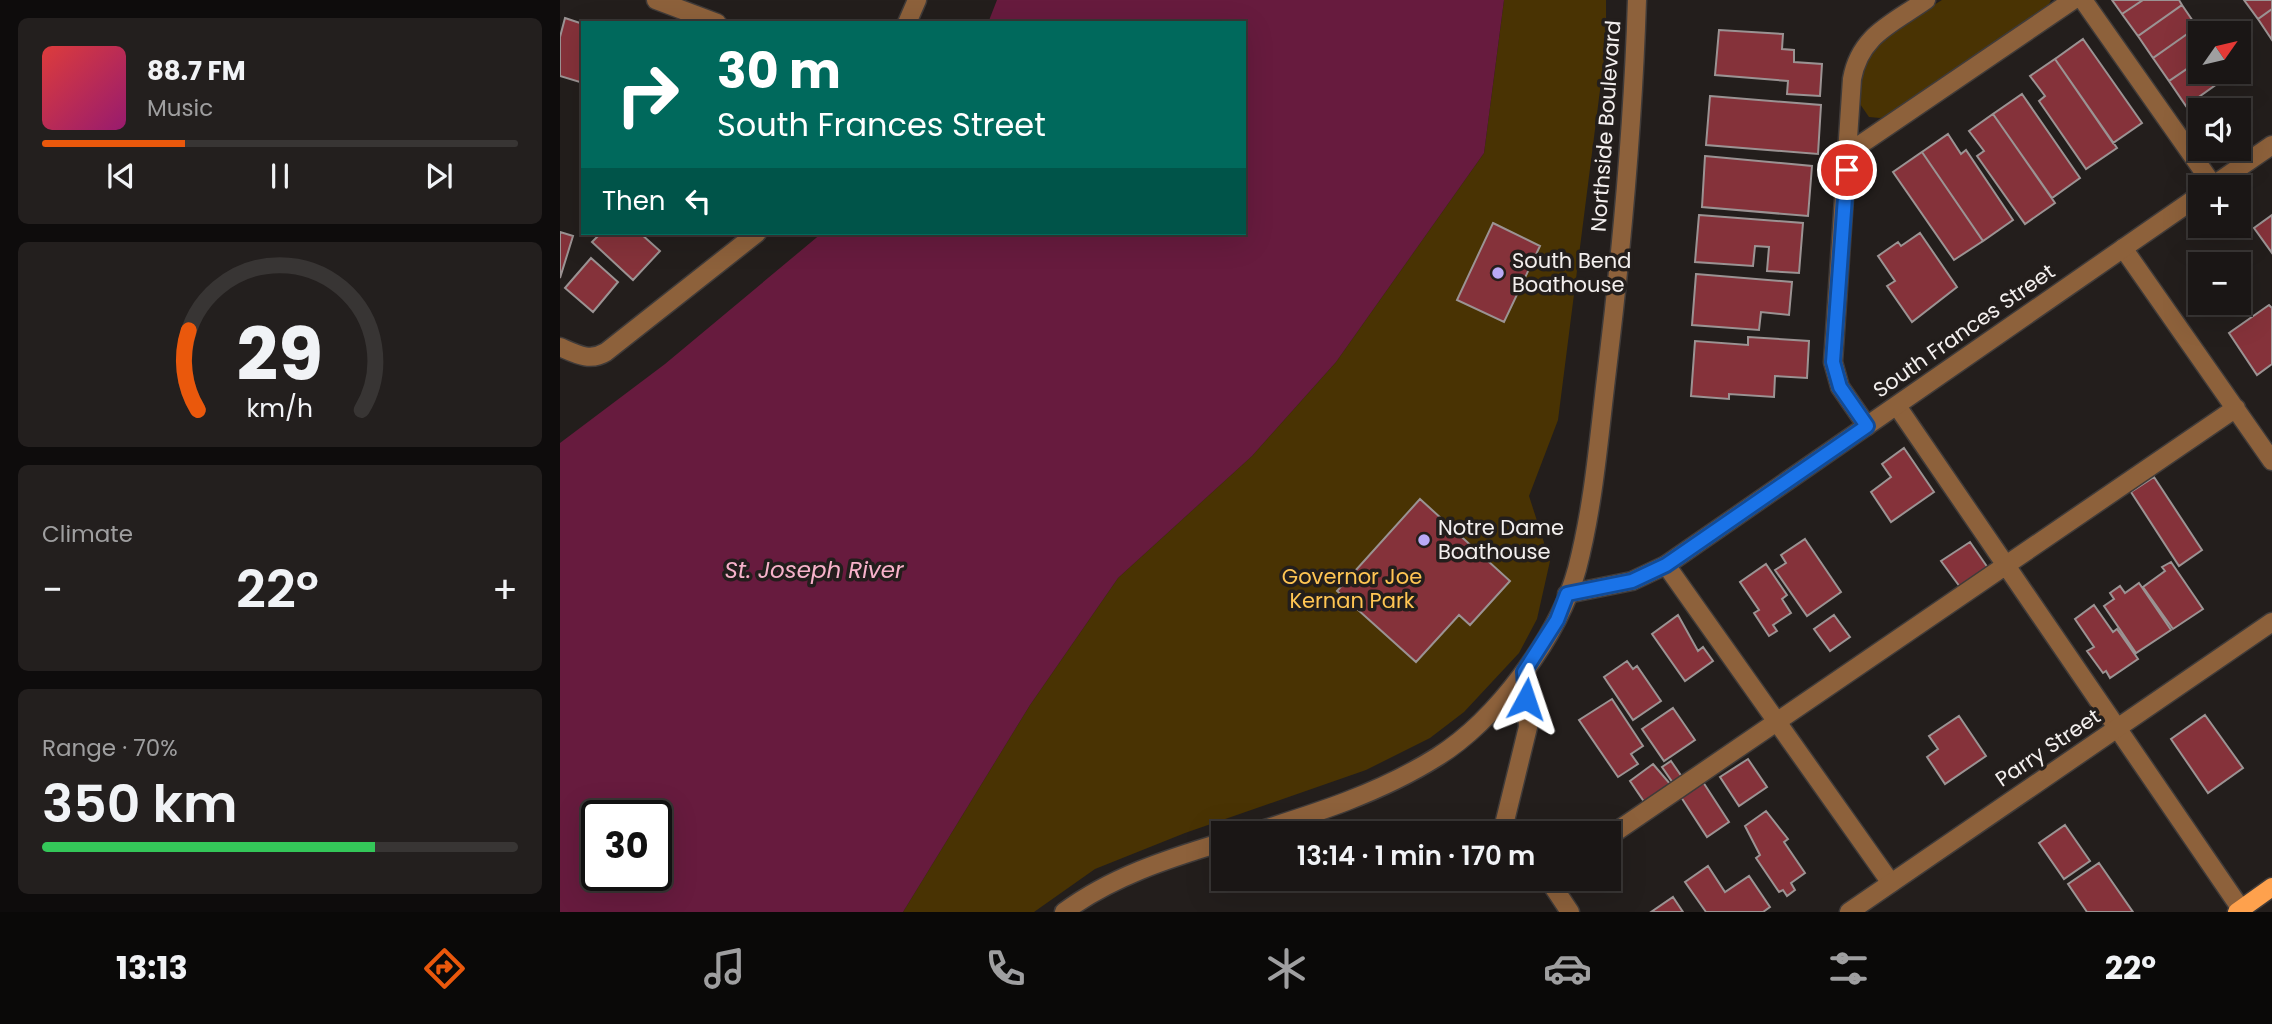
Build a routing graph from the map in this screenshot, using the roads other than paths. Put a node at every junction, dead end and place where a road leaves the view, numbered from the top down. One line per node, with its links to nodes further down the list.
1 (656, 0): 7 (street)
2 (917, 0): 8 (street)
3 (1637, 0): 23 (street, Northside Boulevard)
4 (1926, 0): 10 (street)
5 (2073, 0): 10 (street)
6 (2083, 0): 11 (street)
7 (712, 21)
8 (908, 21)
9 (2272, 145): 12 (street, South Frances Street)
10 (1848, 153): 19 (street)
11 (2199, 175)
12 (2228, 175)
13 (2188, 203): 15 (street, South Frances Street)
14 (754, 235): 16 (street)
15 (2123, 248): 17 (street, South Frances Street); 18 (street)
16 (560, 347)
17 (1897, 406): 19 (street, South Frances Street); 21 (street)
18 (2236, 408): 20 (street); 21 (street)
19 (1867, 426): 22 (street, South Frances Street)
20 (2272, 461)
21 (2006, 564): 26 (street); 27 (street)
22 (1666, 565): 23 (street, South Frances Street); 26 (street)
23 (1567, 594): 25 (street, Northside Boulevard)
24 (2272, 622): 27 (street, Parry Street)
25 (1524, 672): 28 (street, Northside Boulevard); 29 (street)
26 (1777, 722): 30 (street); 32 (street)
27 (2116, 729): 32 (street, Parry Street); 35 (street)
28 (1288, 821)
29 (1505, 821)
30 (1621, 828)
31 (1211, 846): 36 (street)
32 (1891, 883): 38 (street, Parry Street)
33 (2272, 887): 35 (main road)
34 (1555, 891): 37 (street)
35 (2239, 910)
36 (1064, 912)
37 (1570, 912)
38 (1849, 912)

